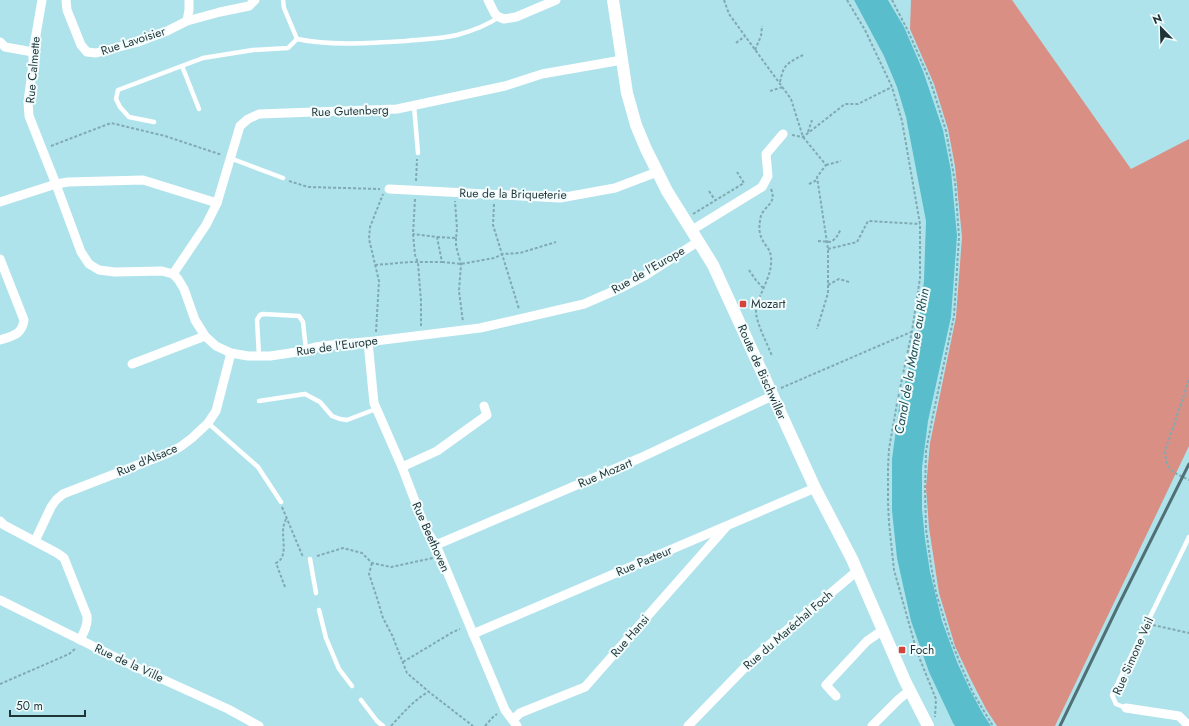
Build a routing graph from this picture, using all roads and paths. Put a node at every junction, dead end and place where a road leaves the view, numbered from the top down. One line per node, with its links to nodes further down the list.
1 (42, 0): 20 (street, Rue Calmette)
2 (66, 0): 13 (street, Rue Lavoisier)
3 (189, 0): 13 (street)
4 (256, 0): 13 (street, Rue Lavoisier)
5 (283, 0): 16 (lane)
6 (488, 0): 12 (street)
7 (556, 0): 12 (street)
8 (613, 0): 22 (main road, Route de Bischwiller)
9 (724, 0): 15 (path)
10 (847, 0): 26 (path)
11 (892, 0): 139 (path)
12 (499, 17): 16 (lane)
13 (187, 21)
14 (762, 26): 19 (path)
15 (745, 36): 18 (path); 19 (path)
16 (297, 39): 23 (lane)
17 (0, 42): 20 (street)
18 (736, 43)
19 (755, 50): 24 (path)
20 (33, 52): 35 (street, Rue Calmette)
21 (802, 55): 24 (path)
22 (622, 60): 28 (street, Rue Gutenberg); 40 (main road, Route de Bischwiller)
23 (182, 66): 29 (lane); 31 (lane)
24 (780, 82): 25 (path)
25 (783, 87): 27 (path); 34 (path)
26 (892, 87): 32 (path); 56 (path)
27 (770, 91)
28 (414, 106): 36 (lane); 37 (street, Rue Gutenberg)
29 (199, 109)
30 (812, 120): 32 (path)
31 (154, 122)
32 (808, 133): 34 (path)
33 (784, 134): 34 (path); 42 (street)
34 (802, 137): 39 (path)
35 (42, 149): 37 (path); 45 (street, Rue Calmette)
36 (418, 153): 48 (path)
37 (230, 158): 43 (lane); 54 (street, Rue Gutenberg)
38 (841, 161): 39 (path)
39 (826, 165): 44 (path)
40 (657, 172): 51 (street, Rue de la Briqueterie); 58 (main road, Route de Bischwiller)
41 (737, 172): 52 (path)
42 (768, 176): 58 (street); 77 (path)
43 (283, 178): 72 (path)
44 (817, 180): 46 (path); 65 (path)
45 (56, 184): 53 (street); 54 (street); 74 (street)
46 (809, 184)
47 (389, 189): 48 (street, Rue de la Briqueterie)
48 (415, 191): 50 (street, Rue de la Briqueterie); 59 (path)
49 (709, 191): 52 (path)
50 (455, 193): 51 (street, Rue de la Briqueterie); 61 (path)
51 (494, 194): 67 (path)
52 (715, 200): 55 (path)
53 (0, 202)
54 (216, 203): 74 (street, Rue Gutenberg)
55 (692, 215)
56 (920, 224): 66 (path); 81 (path)
57 (841, 229): 65 (path)
58 (692, 230): 62 (main road, Route de Bischwiller)
59 (413, 234): 60 (path); 70 (path)
60 (437, 238): 61 (path); 69 (path)
61 (456, 238): 71 (path)
62 (699, 241): 78 (street, Rue de l'Europe); 92 (main road, Route de Bischwiller)
63 (818, 241): 65 (path)
64 (556, 242): 67 (path)
65 (827, 242): 66 (path)
66 (828, 250): 76 (path)
67 (503, 254): 71 (path); 78 (path)
68 (0, 259): 84 (street)
69 (442, 262): 70 (path); 71 (path)
70 (418, 263): 72 (path); 82 (path)
71 (461, 264): 80 (path)
72 (375, 266): 85 (path)
73 (749, 270): 77 (path)
74 (173, 274): 83 (street, Rue de l'Europe)
75 (849, 282): 76 (path)
76 (828, 285): 79 (path)
77 (764, 288): 89 (path)
78 (522, 318): 80 (street, Rue de l'Europe)
79 (817, 329)
80 (464, 330): 82 (street, Rue de l'Europe)
81 (912, 331): 92 (path); 131 (path)
82 (420, 335): 85 (street, Rue de l'Europe)
83 (205, 336): 87 (street, Rue de l'Europe); 90 (street)
84 (0, 340)
85 (371, 341): 86 (street, Rue de l'Europe); 95 (street, Rue Beethoven)
86 (306, 350): 88 (street, Rue de l'Europe); 88 (lane)
87 (231, 353): 88 (street, Rue de l'Europe); 96 (street, Rue d'Alsace)
88 (259, 356)
89 (772, 356)
90 (132, 364)
91 (1189, 380): 98 (path)
92 (772, 394): 99 (main road, Route de Bischwiller); 106 (street, Rue Mozart)
93 (259, 401): 95 (lane)
94 (484, 406): 97 (street)
95 (376, 409): 97 (street, Rue Beethoven)
96 (208, 423): 100 (lane); 105 (street, Rue d'Alsace)
97 (402, 467): 106 (street, Rue Beethoven)
98 (1189, 480)
99 (815, 488): 103 (street, Rue Pasteur); 110 (main road, Route de Bischwiller)
100 (280, 502): 101 (path)
101 (286, 518): 108 (path); 111 (path)
102 (0, 521): 105 (street)
103 (728, 525): 119 (street, Rue Pasteur); 130 (street, Rue Hansi)
104 (1189, 537): 115 (lane, Rue Simone Veil)
105 (35, 541): 120 (street)
106 (436, 545): 107 (street, Rue Beethoven)
107 (440, 556): 109 (path); 116 (street, Rue Beethoven)
108 (310, 559): 109 (path); 112 (lane)
109 (372, 564): 121 (path)
110 (857, 571): 117 (main road, Route de Bischwiller); 137 (street, Rue du Maréchal Foch)
111 (285, 588)
112 (316, 594)
113 (0, 600): 120 (street, Rue de la Ville)
114 (319, 610): 123 (lane)
115 (1146, 624): 118 (path); 128 (lane, Rue Simone Veil)
116 (469, 625): 119 (street, Rue Beethoven); 121 (path)
117 (883, 630): 124 (main road, Route de Bischwiller); 126 (street)
118 (1189, 633)
119 (473, 634): 129 (street, Rue Beethoven)
120 (80, 640): 122 (path); 132 (street, Rue de la Ville)
121 (402, 662): 125 (path)
122 (0, 684)
123 (352, 686)
124 (910, 690): 131 (main road, Route de Bischwiller); 138 (street)
125 (429, 692): 134 (path); 135 (path)
126 (836, 696)
127 (361, 700): 133 (lane)
128 (1126, 708): 140 (street, Rue Simone Veil)
129 (505, 710): 130 (street, Rue Beethoven); 136 (path)
130 (515, 723)
131 (932, 723)
132 (259, 726)
133 (383, 726)
134 (391, 726)
135 (473, 726)
136 (484, 726)
137 (688, 726)
138 (872, 726)
139 (993, 726)
140 (1189, 726)

